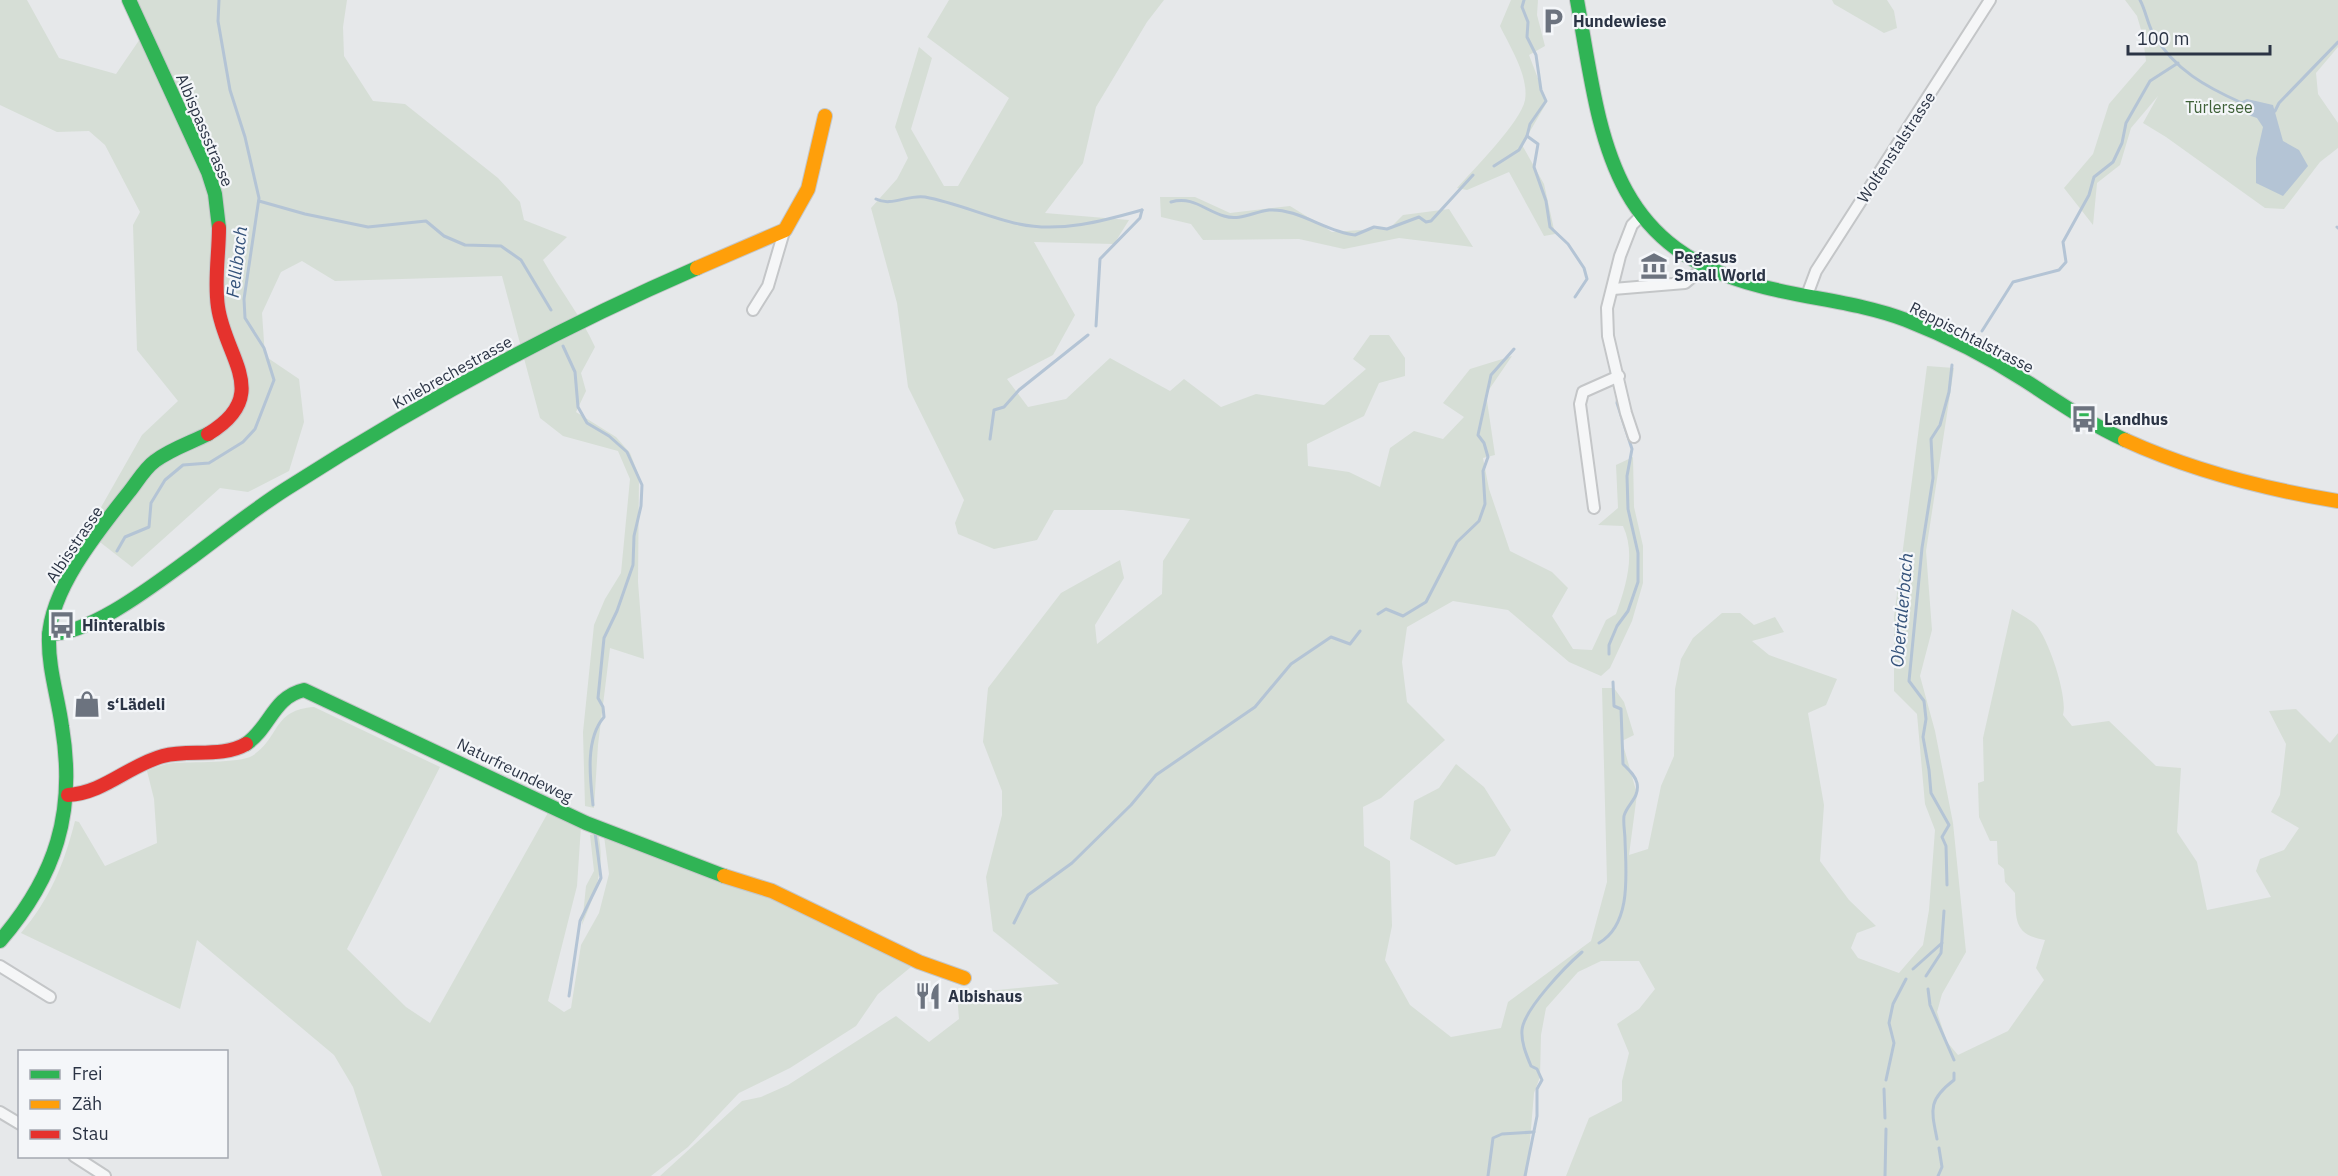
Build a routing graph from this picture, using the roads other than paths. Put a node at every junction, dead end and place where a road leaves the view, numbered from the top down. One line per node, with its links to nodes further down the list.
1 (129, 0): 11 (main road, Albispassstrasse)
2 (1577, 0): 5 (main road, Reppischtalstrasse)
3 (1990, 0): 9 (street, Wolfenstalstrasse)
4 (825, 116): 6 (main road)
5 (1641, 216): 7 (main road, Reppischtalstrasse); 8 (street)
6 (784, 232): 10 (street); 16 (main road, Kniebrechestrasse)
7 (1703, 268): 8 (street); 9 (main road, Reppischtalstrasse)
8 (1613, 289): 12 (street)
9 (1807, 295): 14 (main road, Reppischtalstrasse)
10 (753, 310)
11 (220, 316): 16 (main road, Albisstrasse)
12 (1619, 376): 13 (street); 15 (street)
13 (1634, 437)
14 (2338, 501)
15 (1594, 508)
16 (49, 634): 17 (main road, Albisstrasse)
17 (68, 795): 18 (main road, Albisstrasse); 20 (main road, Naturfreundeweg)
18 (0, 942)
19 (0, 966): 21 (street)
20 (964, 978)
21 (50, 997)
22 (0, 1112): 23 (street)
23 (18, 1123)
24 (77, 1158): 25 (street)
25 (105, 1176)

